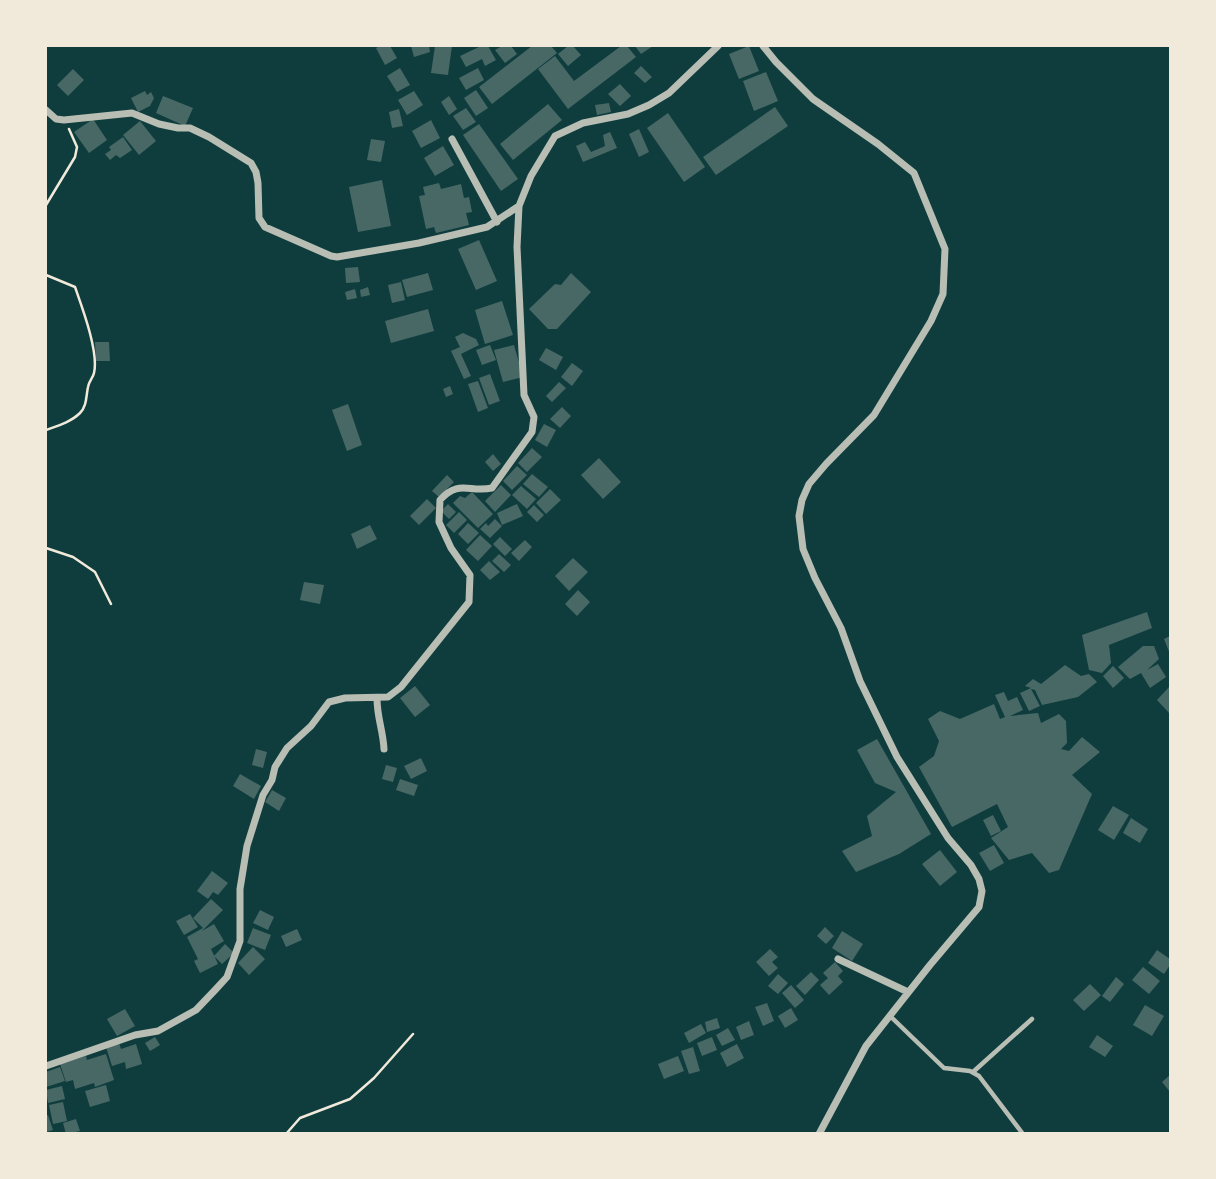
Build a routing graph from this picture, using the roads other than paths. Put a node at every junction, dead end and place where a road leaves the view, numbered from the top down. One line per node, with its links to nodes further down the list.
1 (718, 46): 5 (street)
2 (763, 46): 10 (street)
3 (46, 110): 6 (street)
4 (452, 139): 6 (street)
5 (519, 206): 6 (street); 7 (street)
6 (497, 222)
7 (377, 698): 8 (street); 13 (street)
8 (384, 749)
9 (838, 959): 10 (street)
10 (908, 992): 11 (street)
11 (890, 1016): 14 (lane); 15 (street)
12 (1032, 1019): 14 (lane)
13 (46, 1066)
14 (973, 1072): 16 (lane)
15 (819, 1133)
16 (1023, 1133)

